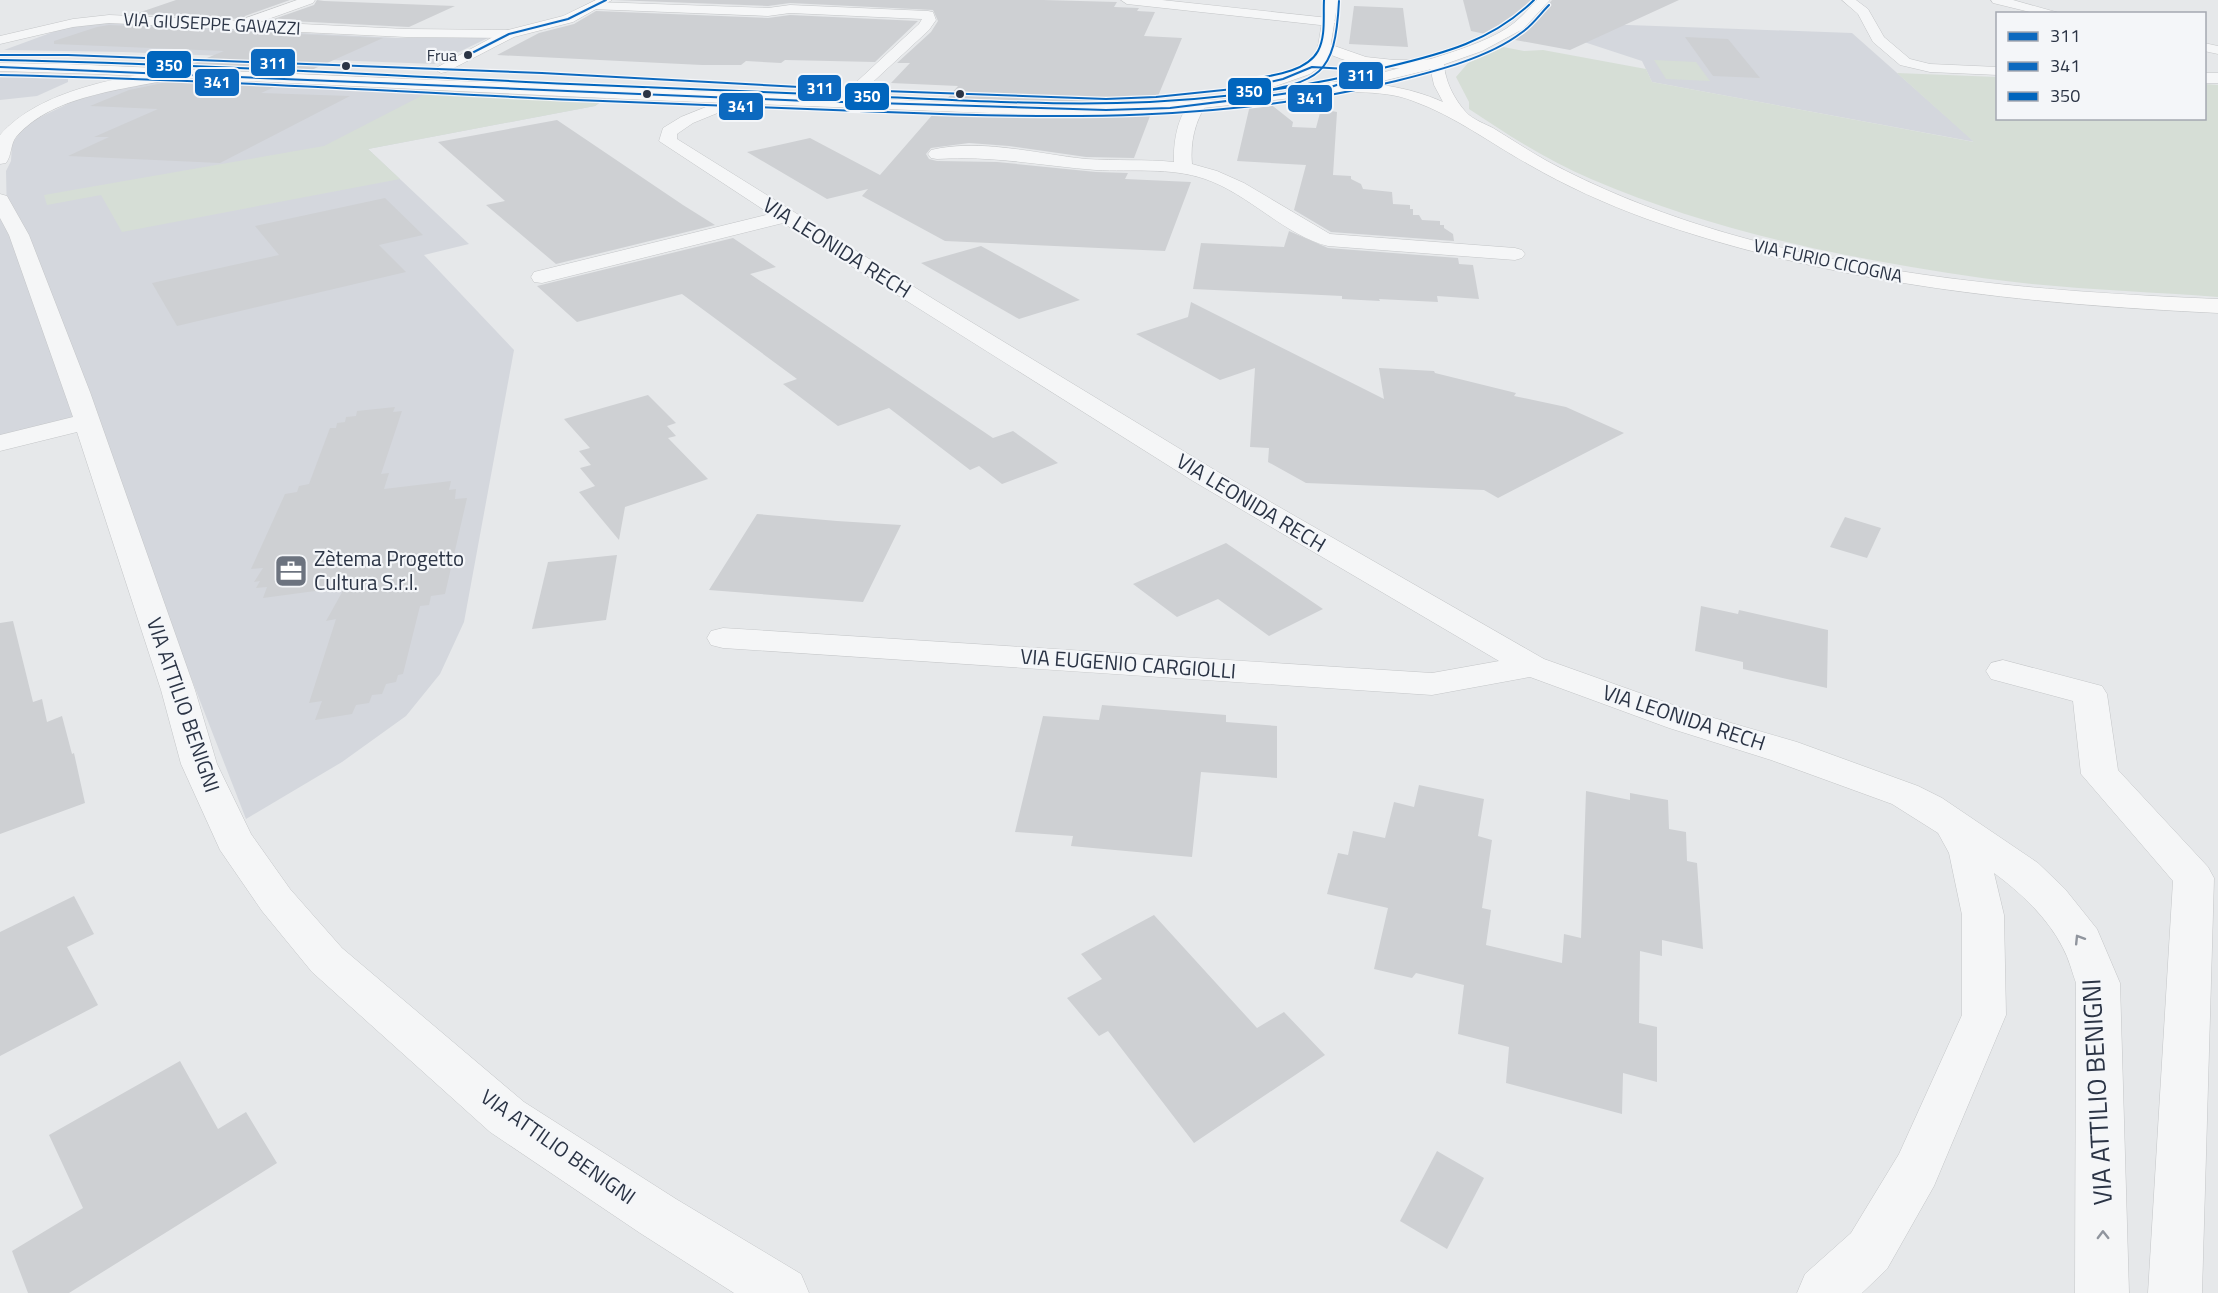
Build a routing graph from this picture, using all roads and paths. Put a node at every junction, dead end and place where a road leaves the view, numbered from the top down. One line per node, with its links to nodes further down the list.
1 (309, 0): 14 (street)
2 (786, 0): 10 (street)
3 (917, 0): 12 (street)
4 (1127, 0): 13 (street)
5 (1332, 0): 13 (main road)
6 (1544, 0): 20 (main road)
7 (1848, 0): 27 (street)
8 (1997, 0): 11 (street)
9 (601, 3): 10 (street); 15 (main road)
10 (768, 12): 12 (street)
11 (2048, 12)
12 (902, 13): 32 (street)
13 (1329, 22): 17 (main road)
14 (238, 26): 15 (street, VIA GIUSEPPE GAVAZZI); 16 (street, VIA GIUSEPPE GAVAZZI)
15 (509, 34): 24 (main road)
16 (0, 40)
17 (1326, 47): 20 (main road); 23 (main road)
18 (0, 55): 19 (main road)
19 (154, 58): 21 (main road); 25 (street)
20 (1437, 62): 29 (main road); 34 (main road, VIA FURIO CICOGNA)
21 (175, 66): 24 (main road); 28 (main road); 31 (street); 33 (main road)
22 (0, 67): 25 (main road)
23 (1312, 67): 26 (main road); 32 (main road)
24 (441, 69): 32 (main road)
25 (104, 70): 28 (main road); 37 (street)
26 (1354, 70): 29 (main road); 30 (main road)
27 (1996, 71)
28 (140, 72): 31 (street)
29 (1387, 76): 30 (main road); 34 (main road)
30 (1331, 87): 35 (main road); 36 (main road, VIA FURIO CICOGNA)
31 (96, 88): 39 (street)
32 (856, 90)
33 (741, 98): 35 (main road); 42 (street, VIA LEONIDA RECH)
34 (1449, 100): 36 (main road, VIA FURIO CICOGNA)
35 (1198, 104): 40 (street)
36 (1465, 120): 45 (main road, VIA FURIO CICOGNA)
37 (0, 122)
38 (937, 154): 40 (street)
39 (0, 159)
40 (1183, 166): 43 (street)
41 (0, 200): 46 (street, VIA ATTILIO BENIGNI)
42 (786, 216): 44 (street); 49 (street, VIA LEONIDA RECH)
43 (1515, 254)
44 (542, 277)
45 (2218, 306)
46 (86, 422): 47 (street); 52 (street, VIA ATTILIO BENIGNI)
47 (0, 443)
48 (723, 638): 49 (street, VIA EUGENIO CARGIOLLI)
49 (1532, 666): 51 (street, VIA LEONIDA RECH)
50 (2002, 670): 55 (street)
51 (1952, 825): 53 (street); 54 (street, VIA ATTILIO BENIGNI, one-way to 51)
52 (782, 1293)
53 (1824, 1293)
54 (2102, 1293)
55 (2175, 1293)

